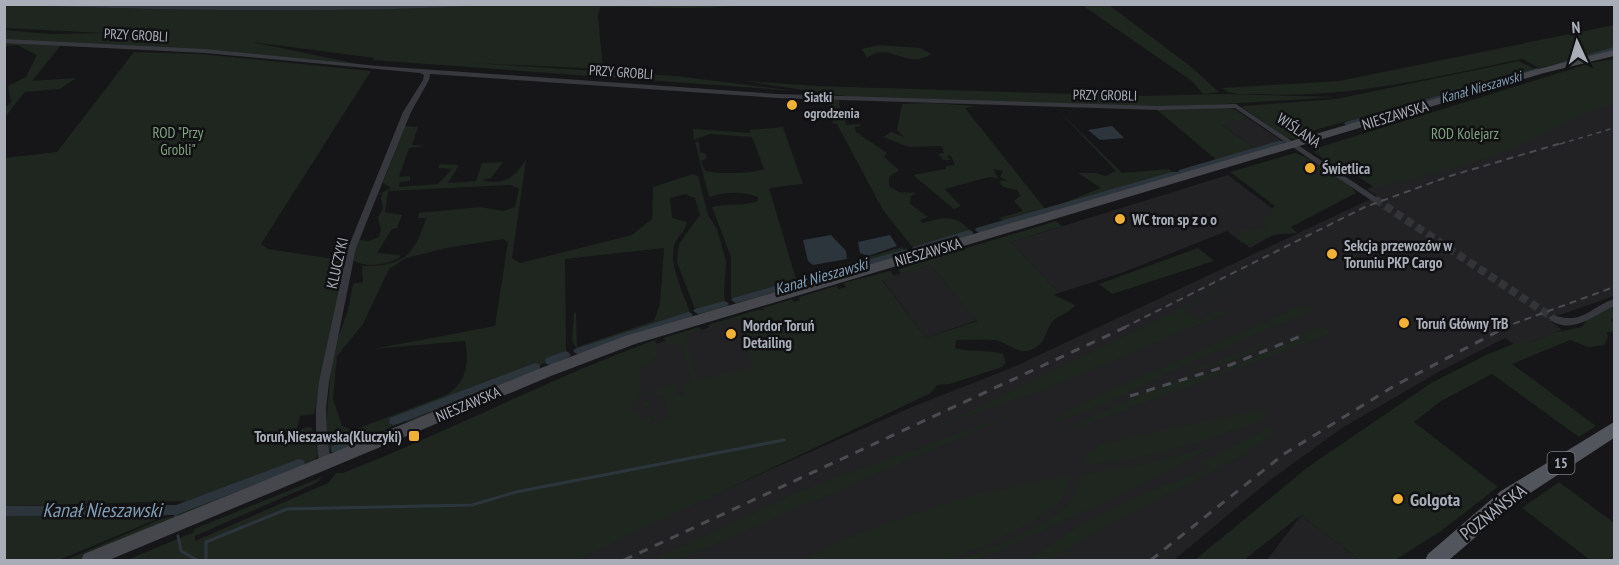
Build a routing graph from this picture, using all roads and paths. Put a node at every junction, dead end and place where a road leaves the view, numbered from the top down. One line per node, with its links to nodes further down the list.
1 (4, 41): 3 (street, PRZY GROBLI)
2 (1614, 53): 7 (main road, NIESZAWSKA)
3 (421, 71): 4 (street, PRZY GROBLI); 5 (street)
4 (447, 72): 5 (street); 6 (street, PRZY GROBLI)
5 (426, 80): 12 (street, KLUCZYKI)
6 (1236, 106): 7 (street, WIŚLANA)
7 (1295, 145): 8 (street, WIŚLANA); 12 (main road, NIESZAWSKA)
8 (1375, 199)
9 (1614, 302): 10 (street)
10 (1553, 318)
11 (1614, 429): 14 (main road, POZNAŃSKA / 15)
12 (325, 463): 13 (main road, NIESZAWSKA)
13 (90, 561)
14 (1435, 561)

